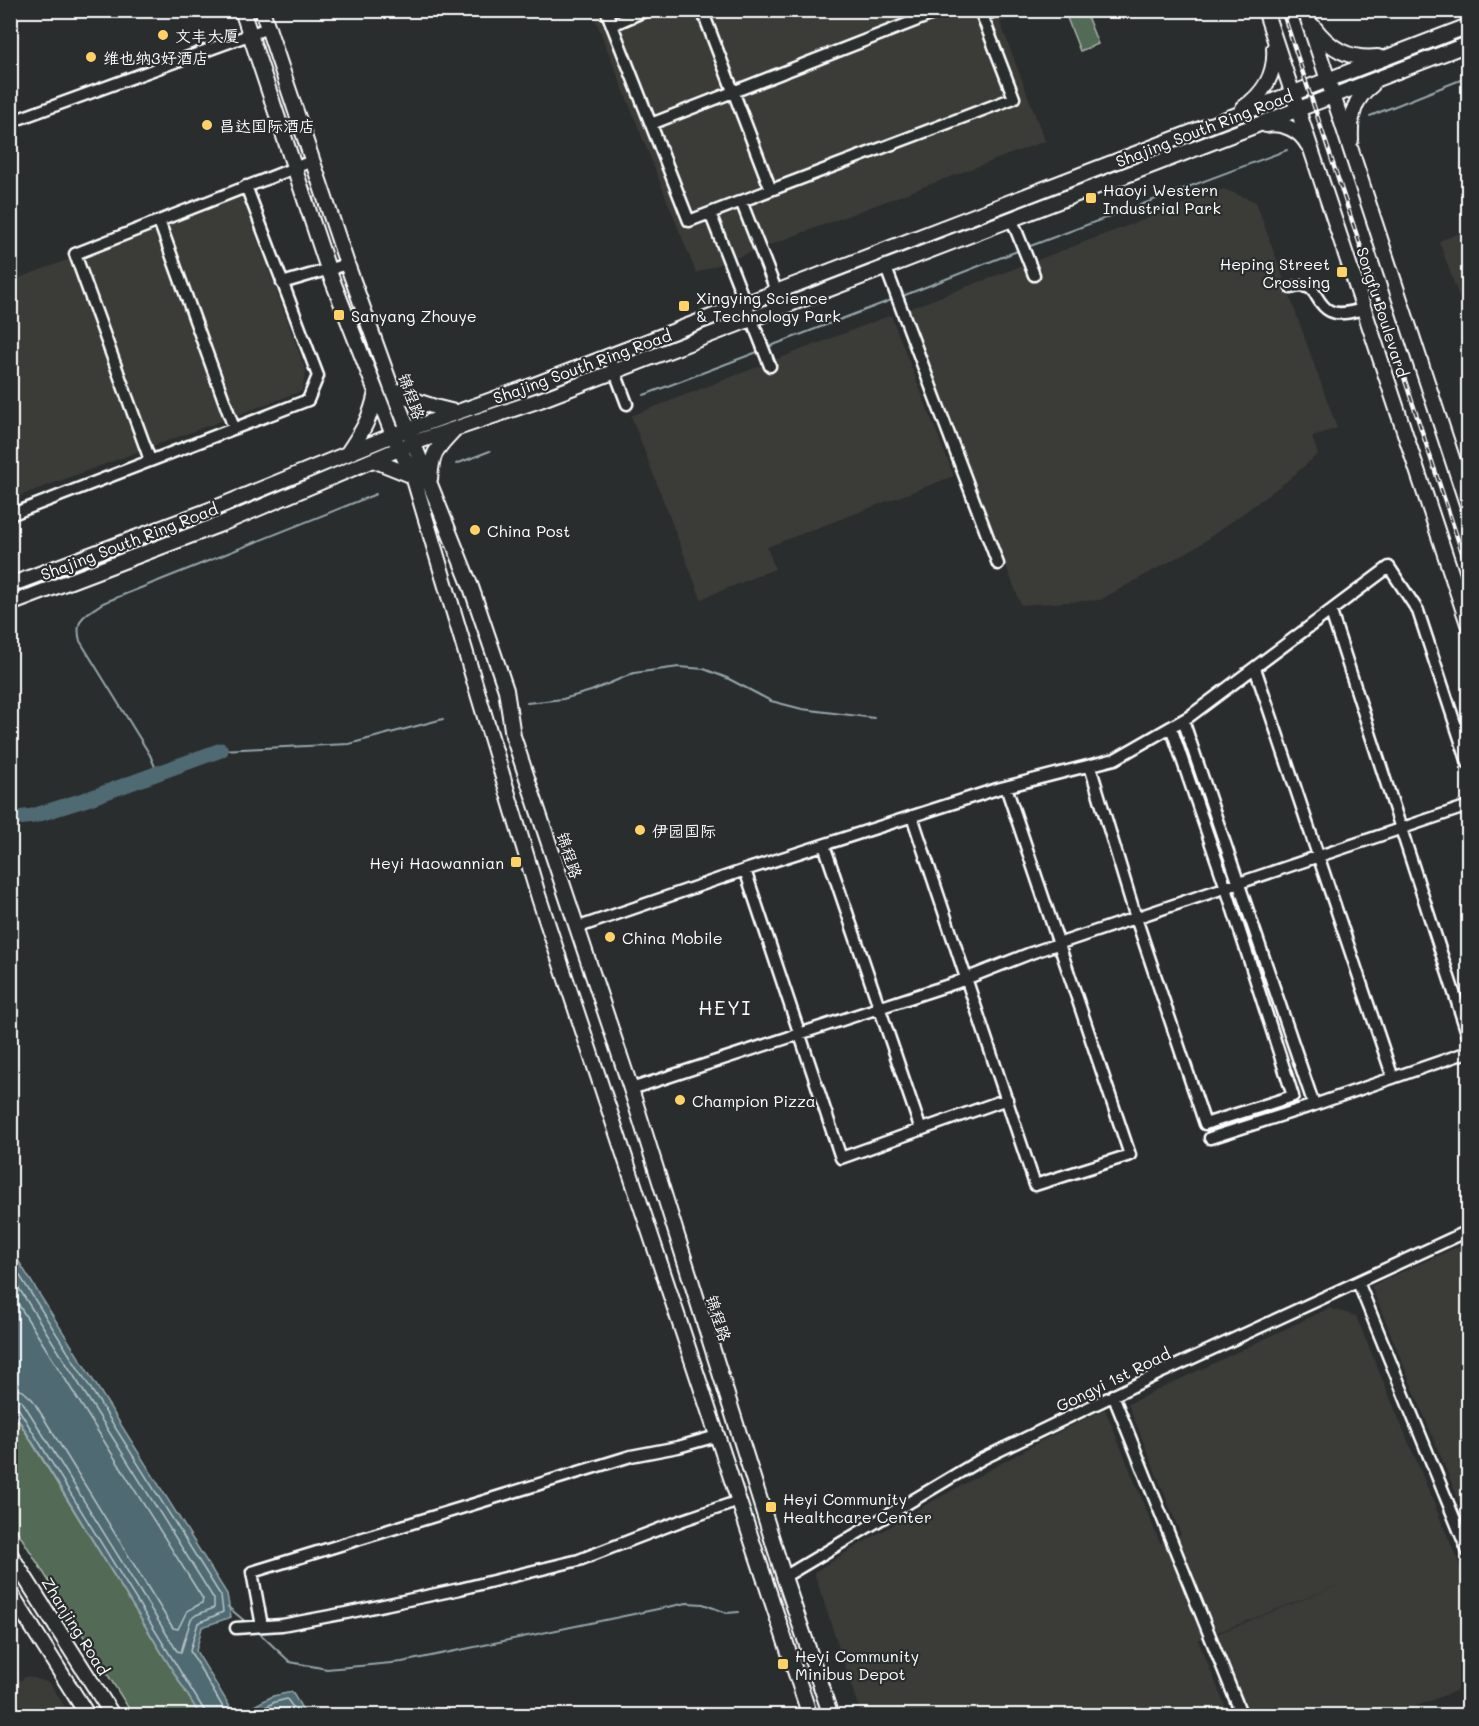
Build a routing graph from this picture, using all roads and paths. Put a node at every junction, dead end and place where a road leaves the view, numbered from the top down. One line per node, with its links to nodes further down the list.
1 (242, 10): 15 (main road, 锦程路)
2 (262, 10): 13 (main road, 锦程路)
3 (606, 10): 11 (street)
4 (648, 10): 11 (street)
5 (702, 10): 20 (street)
6 (943, 10): 20 (street)
7 (998, 10): 9 (street)
8 (1265, 10): 14 (main road, Songfu Boulevard)
9 (981, 14): 33 (street)
10 (1306, 15): 17 (main road); 19 (main road, Songfu Boulevard)
11 (612, 25): 26 (street)
12 (1468, 26): 17 (main road, Shajing South Ring Road)
13 (268, 28): 15 (street); 30 (main road, 锦程路)
14 (1271, 28): 21 (main road, Songfu Boulevard); 24 (main road)
15 (250, 34): 25 (street); 31 (main road, 锦程路)
16 (1468, 44): 18 (main road, Shajing South Ring Road)
17 (1392, 55): 19 (main road, Shajing South Ring Road)
18 (1389, 75): 22 (main road, Shajing South Ring Road); 29 (main road)
19 (1328, 80): 21 (main road, Shajing South Ring Road); 22 (main road, Songfu Boulevard)
20 (734, 92): 26 (street); 33 (street)
21 (1293, 93): 23 (main road, Songfu Boulevard); 24 (main road, Shajing South Ring Road)
22 (1333, 96): 23 (main road, Shajing South Ring Road); 29 (main road, Songfu Boulevard)
23 (1299, 110): 27 (main road, Shajing South Ring Road); 28 (main road, Songfu Boulevard)
24 (1220, 121): 44 (main road, Shajing South Ring Road)
25 (10, 122)
26 (651, 124): 35 (street)
27 (1252, 128): 28 (main road); 36 (main road, Shajing South Ring Road)
28 (1314, 156): 47 (main road, Songfu Boulevard)
29 (1353, 157): 65 (main road, Songfu Boulevard)
30 (312, 161): 31 (street); 38 (main road, 锦程路)
31 (295, 167): 32 (street); 40 (main road, 锦程路)
32 (246, 186): 37 (street); 42 (street)
33 (771, 190): 34 (street)
34 (741, 201): 35 (street); 44 (street)
35 (710, 213): 45 (street)
36 (1012, 220): 39 (main road, Shajing South Ring Road); 41 (street)
37 (159, 221): 56 (street); 61 (street)
38 (347, 264): 40 (street); 52 (main road, 锦程路)
39 (886, 268): 46 (main road, Shajing South Ring Road); 67 (street)
40 (328, 269): 42 (street); 53 (main road, 锦程路)
41 (1034, 275)
42 (282, 283): 56 (street)
43 (1292, 288): 47 (street)
44 (777, 292): 45 (main road, Shajing South Ring Road); 46 (street)
45 (745, 304): 48 (street); 49 (main road, Shajing South Ring Road)
46 (783, 308): 48 (main road, Shajing South Ring Road)
47 (1364, 309): 71 (main road, Songfu Boulevard)
48 (751, 320): 50 (street); 51 (main road, Shajing South Ring Road)
49 (609, 356): 51 (street); 55 (main road, Shajing South Ring Road)
50 (770, 366)
51 (615, 372): 54 (street); 57 (main road, Shajing South Ring Road)
52 (392, 389): 55 (main road); 59 (main road, 锦程路)
53 (376, 392): 58 (main road, 锦程路); 60 (main road)
54 (627, 404)
55 (457, 412): 59 (main road, Shajing South Ring Road)
56 (234, 428): 61 (street)
57 (454, 430): 59 (main road, Shajing South Ring Road); 64 (main road)
58 (393, 435): 59 (main road, Shajing South Ring Road); 60 (main road, Shajing South Ring Road)
59 (407, 441): 62 (main road, Shajing South Ring Road); 63 (main road, 锦程路); 64 (main road, 锦程路)
60 (346, 454): 68 (main road, Shajing South Ring Road)
61 (150, 460): 66 (street)
62 (374, 460): 63 (main road); 69 (main road, Shajing South Ring Road)
63 (413, 476): 99 (main road, 锦程路)
64 (430, 481): 87 (main road, 锦程路)
65 (1468, 507)
66 (10, 515)
67 (998, 564)
68 (10, 585)
69 (10, 604)
70 (1330, 612): 72 (street); 75 (street); 80 (street)
71 (1468, 624)
72 (1255, 668): 73 (street); 82 (street)
73 (1184, 720): 74 (street); 84 (street)
74 (1171, 727): 76 (street); 85 (street)
75 (1468, 763)
76 (1089, 766): 77 (street); 86 (street)
77 (1006, 787): 79 (street); 88 (street)
78 (1468, 806): 80 (street)
79 (912, 816): 81 (street); 89 (street)
80 (1401, 830): 82 (street); 92 (street)
81 (824, 844): 83 (street); 90 (street)
82 (1320, 857): 84 (street); 94 (street)
83 (745, 870): 87 (street); 91 (street)
84 (1239, 884): 85 (street); 98 (street)
85 (1226, 888): 86 (street); 86 (street)
86 (1136, 918): 88 (street)
87 (576, 928): 95 (main road, 锦程路)
88 (1058, 944): 89 (street); 96 (street)
89 (966, 978): 90 (street); 96 (street)
90 (879, 1008): 91 (street); 100 (street)
91 (800, 1034): 95 (street); 100 (street)
92 (1468, 1036)
93 (1468, 1052): 94 (street)
94 (1393, 1078): 98 (street)
95 (631, 1089): 97 (main road, 锦程路)
96 (1007, 1100): 100 (street)
97 (635, 1104): 99 (main road); 109 (main road, 锦程路)
98 (1314, 1105): 101 (street)
99 (611, 1112): 105 (main road, 锦程路)
100 (921, 1130)
101 (1210, 1138)
102 (1468, 1231): 103 (street, Gongyi 1st Road)
103 (1358, 1282): 104 (street, Gongyi 1st Road); 107 (street)
104 (1113, 1395): 109 (street, Gongyi 1st Road); 117 (street)
105 (717, 1436): 106 (main road, 锦程路); 111 (street)
106 (739, 1501): 111 (street); 115 (main road, 锦程路)
107 (1468, 1552)
108 (10, 1554): 114 (main road, Zhanjing Road)
109 (784, 1577): 116 (main road, 锦程路)
110 (10, 1592): 113 (main road)
111 (262, 1626): 112 (street)
112 (236, 1628)
113 (88, 1716)
114 (113, 1716)
115 (810, 1716)
116 (831, 1716)
117 (1242, 1716)

